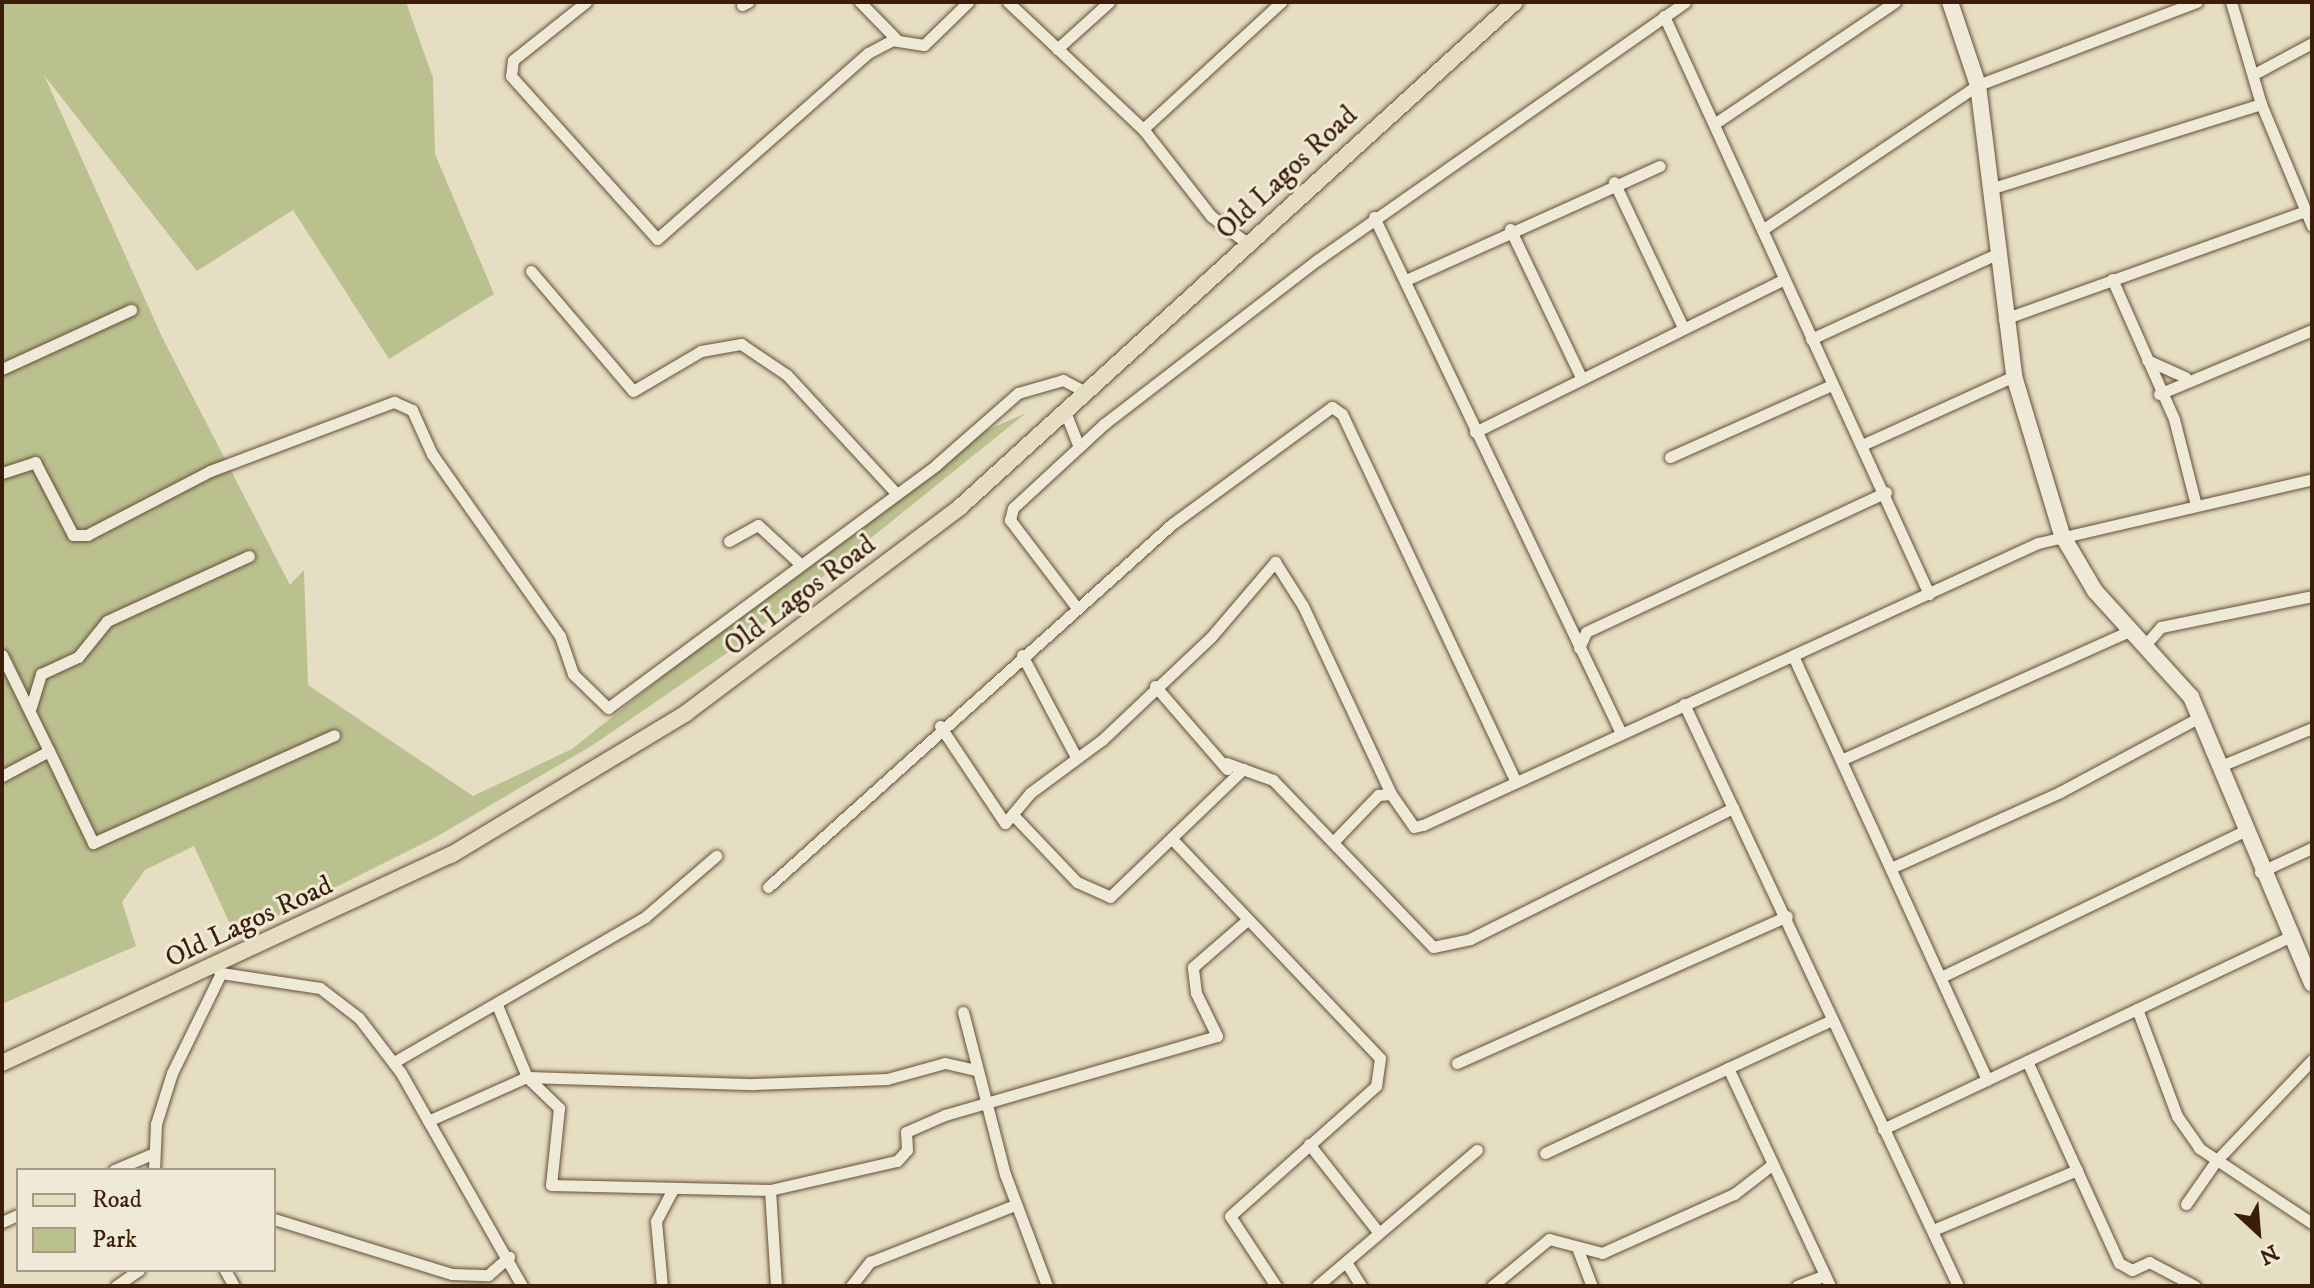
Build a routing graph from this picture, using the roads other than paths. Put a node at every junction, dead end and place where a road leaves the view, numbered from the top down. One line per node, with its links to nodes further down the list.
1 (586, 2): 14 (street)
2 (860, 2): 14 (street)
3 (968, 2): 14 (street)
4 (1008, 2): 16 (street)
5 (1109, 2): 16 (street)
6 (1281, 2): 21 (street)
7 (1515, 2): 30 (main road, Old Lagos Road)
8 (1685, 2): 13 (street)
9 (1895, 2): 20 (street)
10 (1950, 2): 18 (street)
11 (2197, 2): 18 (street)
12 (2231, 2): 17 (street)
13 (1664, 16): 20 (street); 26 (street)
14 (898, 41)
15 (2312, 43): 17 (street)
16 (1057, 49): 21 (street)
17 (2256, 73): 19 (street)
18 (1978, 85): 24 (street); 29 (street)
19 (2261, 104): 24 (street); 25 (street)
20 (1714, 124): 29 (street)
21 (1143, 129): 30 (street)
22 (1660, 166): 23 (street)
23 (1614, 182): 28 (street); 38 (street)
24 (1993, 188): 31 (street)
25 (2306, 211): 27 (street); 34 (street)
26 (1374, 217): 35 (street); 52 (street)
27 (2312, 226)
28 (1510, 229): 35 (street); 44 (street)
29 (1762, 230): 33 (street)
30 (1247, 243): 47 (main road, Old Lagos Road)
31 (1999, 253): 37 (street); 40 (street)
32 (531, 271): 57 (street)
33 (1784, 279): 38 (street); 40 (street)
34 (2112, 279): 37 (street); 41 (street)
35 (1406, 280): 50 (street)
36 (131, 310): 42 (street)
37 (2004, 319): 43 (street)
38 (1683, 327): 44 (street)
39 (2312, 330): 45 (street)
40 (1811, 339): 46 (street)
41 (2147, 360): 45 (street); 48 (street)
42 (2, 369)
43 (2014, 376): 51 (street); 59 (street)
44 (1581, 377): 50 (street)
45 (2185, 377): 48 (street)
46 (1832, 385): 51 (street); 53 (street)
47 (1084, 391): 49 (main road, Old Lagos Road); 57 (street)
48 (2159, 394): 58 (street)
49 (1064, 409): 52 (street); 105 (main road, Old Lagos Road)
50 (1475, 432): 66 (street)
51 (1862, 445): 56 (street)
52 (1079, 447): 65 (street)
53 (1670, 457)
54 (2, 473): 62 (street)
55 (2312, 479): 58 (street)
56 (1886, 492): 63 (street); 68 (street)
57 (896, 493): 62 (street)
58 (2196, 505): 59 (street)
59 (2062, 535): 63 (street); 67 (street)
60 (729, 541): 62 (street)
61 (249, 556): 76 (street)
62 (799, 563)
63 (1929, 594): 73 (street)
64 (2312, 596): 69 (street)
65 (1077, 608): 72 (street); 89 (street)
66 (1569, 626): 68 (street); 70 (street)
67 (2132, 630): 69 (street); 84 (street)
68 (1586, 632): 70 (street)
69 (2146, 644): 77 (street)
70 (1579, 648): 80 (street)
71 (2, 655): 76 (street)
72 (1022, 655): 78 (street); 83 (street)
73 (1794, 658): 75 (street); 84 (street)
74 (1155, 686): 83 (street); 85 (street); 91 (street)
75 (1684, 704): 80 (street); 92 (street)
76 (30, 710): 82 (street)
77 (2200, 717): 86 (street); 99 (street)
78 (940, 726): 93 (street); 101 (street)
79 (2312, 728): 86 (street)
80 (1621, 733): 89 (street)
81 (334, 735): 82 (street)
82 (49, 751): 88 (street)
83 (1075, 755): 93 (street)
84 (1841, 760): 99 (street)
85 (1226, 763): 87 (street); 90 (street)
86 (2218, 767): 94 (street)
87 (1243, 769): 90 (street); 96 (street)
88 (2, 776)
89 (1514, 778): 91 (street)
90 (1229, 781): 95 (street)
91 (1391, 794): 96 (street)
92 (1733, 808): 96 (street); 102 (street)
93 (1016, 818): 95 (street)
94 (2244, 831): 100 (street); 106 (street)
95 (1172, 839): 103 (street)
96 (1333, 842)
97 (2312, 848): 100 (street)
98 (716, 856): 108 (street)
99 (1891, 868): 106 (street)
100 (2260, 872): 104 (street)
101 (768, 887)
102 (1787, 916): 111 (street); 116 (street)
103 (1246, 921): 121 (street); 124 (street)
104 (2290, 937): 107 (street); 109 (street)
105 (218, 969): 114 (street); 115 (main road, Old Lagos Road); 127 (street)
106 (1941, 977): 120 (street)
107 (2312, 983)
108 (497, 1005): 114 (street); 119 (street)
109 (2137, 1009): 113 (street); 128 (street)
110 (963, 1012): 118 (street)
111 (1832, 1020): 117 (street); 123 (street)
112 (2312, 1060): 128 (street)
113 (2027, 1061): 120 (street); 132 (street)
114 (394, 1062): 122 (street)
115 (2, 1063)
116 (1457, 1063)
117 (1728, 1068): 126 (street); 129 (street)
118 (976, 1070): 119 (street); 121 (street)
119 (527, 1077): 122 (street); 134 (street)
120 (1987, 1080): 123 (street)
121 (988, 1105): 133 (street); 136 (street)
122 (428, 1121): 142 (street)
123 (1883, 1129): 139 (street)
124 (1309, 1144): 140 (street); 152 (street)
125 (1477, 1150): 140 (street)
126 (1545, 1153)
127 (152, 1154): 130 (street); 131 (street)
128 (2216, 1161): 135 (street); 138 (street)
129 (1773, 1164): 141 (street); 145 (street)
130 (119, 1168)
131 (154, 1168)
132 (2077, 1170): 139 (street); 159 (street)
133 (770, 1190): 134 (street); 149 (street)
134 (672, 1191): 148 (street)
135 (2186, 1204)
136 (1015, 1205): 150 (street); 151 (street)
137 (276, 1220): 142 (street)
138 (2312, 1223)
139 (1933, 1230): 158 (street)
140 (1379, 1233): 143 (street)
141 (1578, 1250): 155 (street); 156 (street)
142 (509, 1257): 147 (street)
143 (1346, 1262): 153 (street); 154 (street)
144 (136, 1272): 146 (street)
145 (1828, 1280): 157 (street)
146 (116, 1286)
147 (522, 1286)
148 (662, 1286)
149 (776, 1286)
150 (851, 1286)
151 (1047, 1286)
152 (1276, 1286)
153 (1317, 1286)
154 (1361, 1286)
155 (1492, 1286)
156 (1592, 1286)
157 (1797, 1286)
158 (1958, 1286)
159 (2195, 1286)

